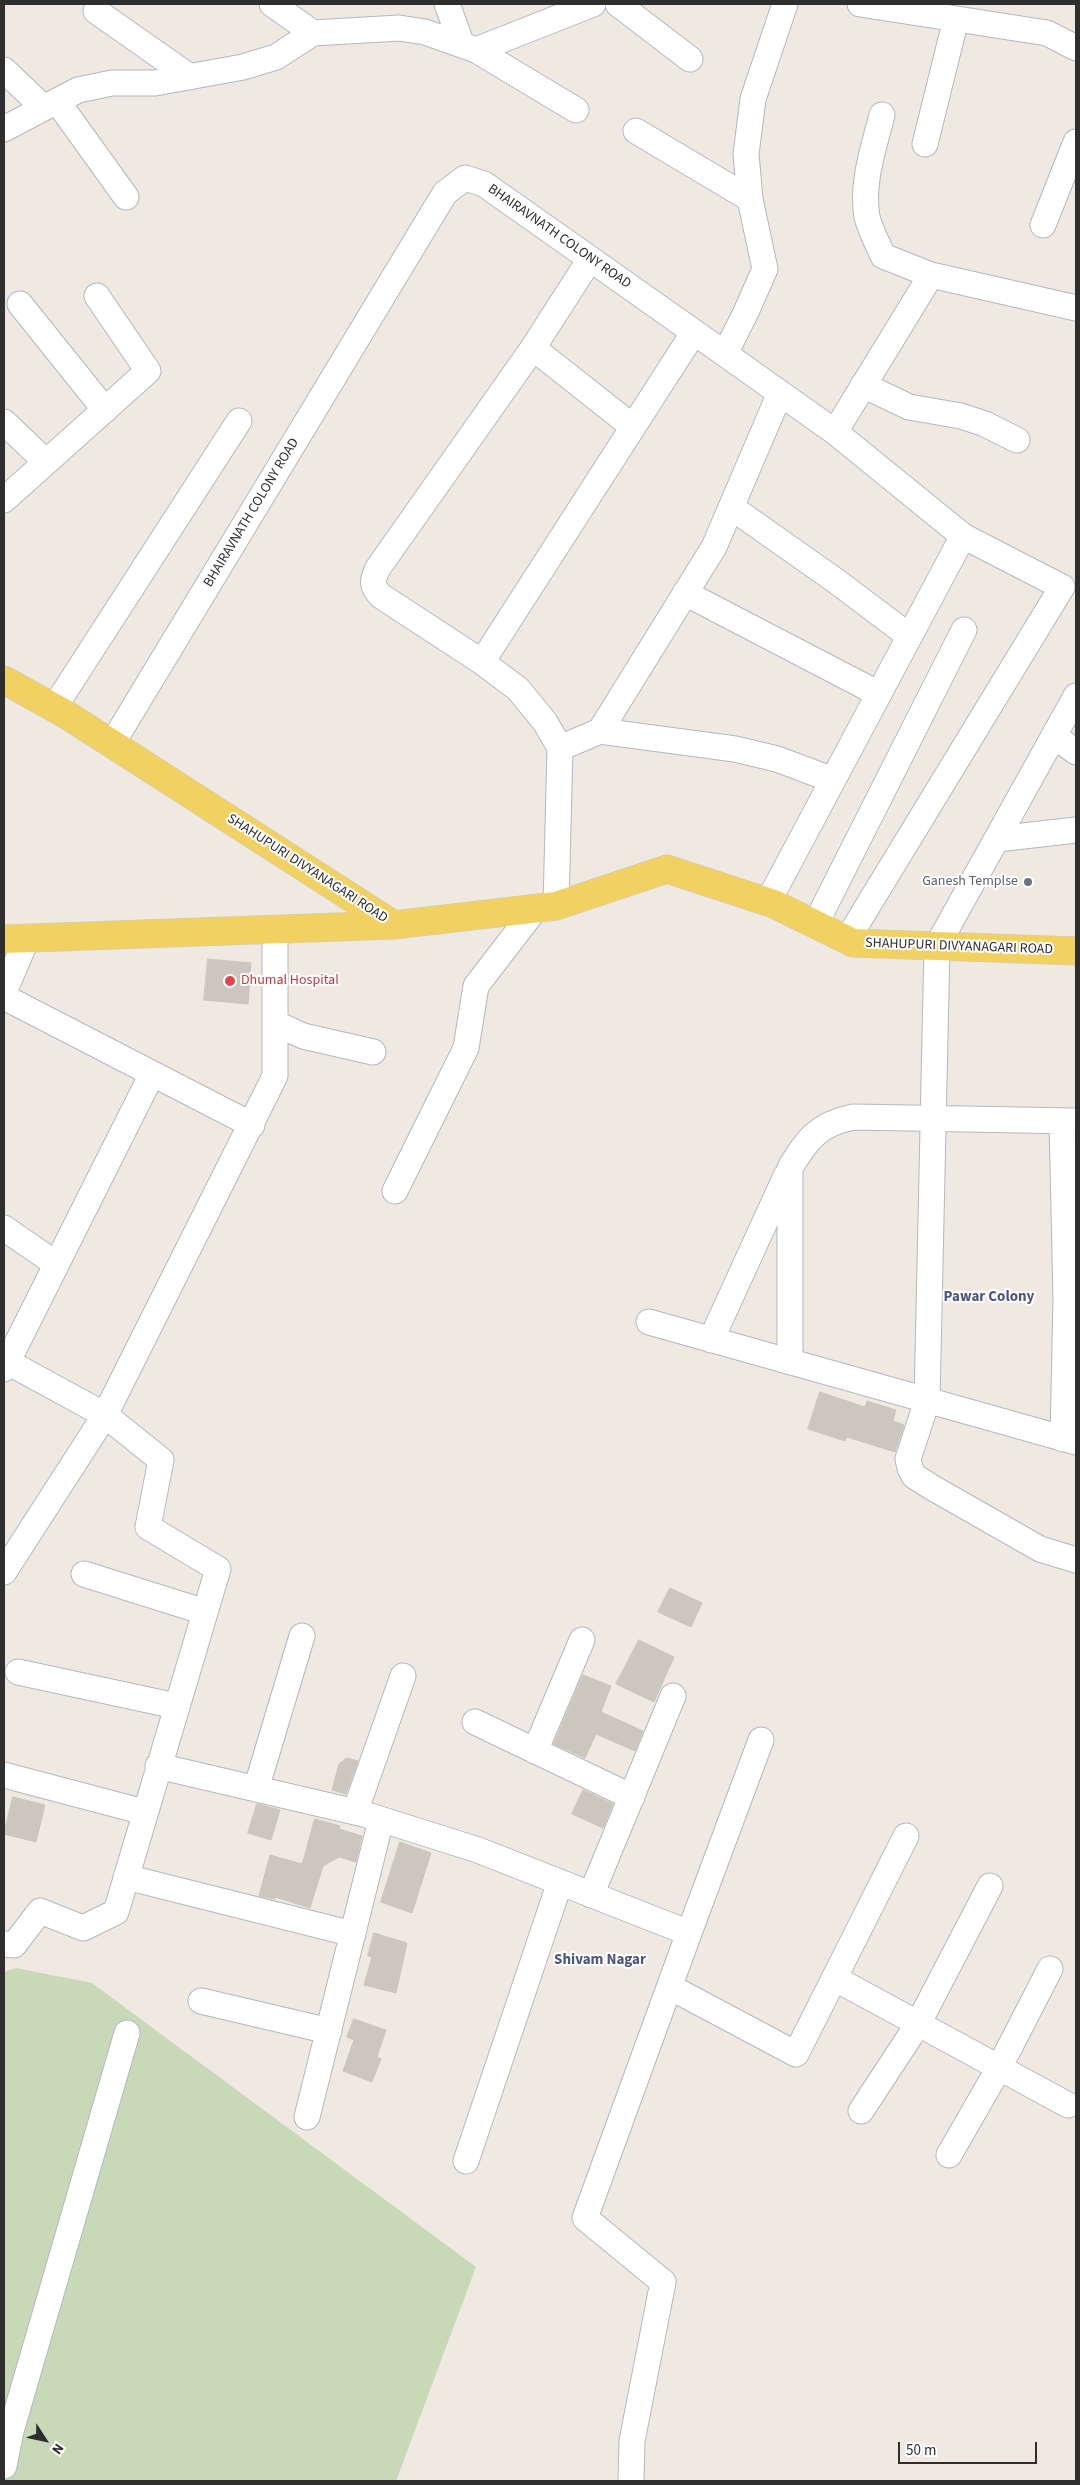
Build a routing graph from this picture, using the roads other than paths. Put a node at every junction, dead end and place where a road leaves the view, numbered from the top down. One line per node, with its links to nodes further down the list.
1 (272, 4): 11 (street)
2 (448, 4): 12 (street)
3 (618, 4): 14 (street)
4 (785, 4): 25 (street)
5 (860, 4): 7 (street)
6 (589, 5): 12 (street)
7 (887, 6): 10 (street)
8 (96, 10): 16 (street)
9 (987, 13): 10 (street); 13 (street)
10 (956, 19): 23 (street)
11 (313, 33): 12 (street); 16 (street)
12 (469, 48): 18 (street)
13 (1076, 48)
14 (690, 58)
15 (4, 70): 17 (street)
16 (190, 77): 17 (street)
17 (51, 104): 20 (street); 24 (street)
18 (576, 110)
19 (882, 115): 28 (street)
20 (8, 121)
21 (636, 131): 25 (street)
22 (1076, 142): 26 (street)
23 (925, 144)
24 (126, 197)
25 (750, 199): 34 (street)
26 (1042, 225)
27 (590, 259): 32 (street, BHAIRAVNATH COLONY ROAD); 33 (street); 58 (street, BHAIRAVNATH COLONY ROAD)
28 (931, 275): 31 (street); 35 (street)
29 (97, 296): 37 (street)
30 (20, 304): 37 (street)
31 (1076, 308)
32 (694, 332): 34 (street, BHAIRAVNATH COLONY ROAD); 40 (street)
33 (533, 348): 40 (street); 51 (street)
34 (725, 354): 36 (street, BHAIRAVNATH COLONY ROAD)
35 (863, 385): 41 (street); 42 (street)
36 (780, 393): 41 (street, BHAIRAVNATH COLONY ROAD); 45 (street)
37 (105, 410): 43 (street)
38 (239, 421): 55 (street)
39 (4, 422): 43 (street)
40 (633, 426): 51 (street)
41 (835, 432): 46 (street, BHAIRAVNATH COLONY ROAD)
42 (1017, 440)
43 (46, 462): 44 (street)
44 (4, 500)
45 (731, 507): 48 (street); 50 (street)
46 (963, 536): 47 (street, BHAIRAVNATH COLONY ROAD); 50 (street)
47 (1069, 590): 70 (street)
48 (685, 593): 53 (street); 56 (street)
49 (964, 630): 67 (street)
50 (909, 636): 53 (street)
51 (482, 662): 59 (street)
52 (4, 680): 55 (main road, SHAHUPURI DIVYANAGARI ROAD)
53 (879, 694): 61 (street)
54 (1076, 696): 57 (street)
55 (54, 708): 58 (main road, SHAHUPURI DIVYANAGARI ROAD)
56 (600, 731): 59 (street); 61 (street)
57 (1054, 736): 60 (street); 63 (street)
58 (112, 744): 66 (main road, SHAHUPURI DIVYANAGARI ROAD)
59 (560, 748): 65 (street)
60 (1076, 752)
61 (833, 780): 64 (street)
62 (1076, 830): 63 (street)
63 (997, 839): 71 (street)
64 (768, 902): 65 (main road, SHAHUPURI DIVYANAGARI ROAD); 67 (main road, SHAHUPURI DIVYANAGARI ROAD)
65 (546, 907): 66 (main road, SHAHUPURI DIVYANAGARI ROAD); 82 (street)
66 (394, 925): 68 (main road)
67 (815, 925): 70 (main road, SHAHUPURI DIVYANAGARI ROAD)
68 (275, 929): 69 (main road); 75 (street)
69 (15, 939): 73 (street)
70 (847, 940): 71 (main road, SHAHUPURI DIVYANAGARI ROAD)
71 (937, 946): 72 (main road, SHAHUPURI DIVYANAGARI ROAD); 78 (street)
72 (1076, 951)
73 (4, 992)
74 (4, 997): 77 (street)
75 (275, 1023): 76 (street); 80 (street)
76 (373, 1052)
77 (152, 1074): 80 (street); 84 (street)
78 (934, 1120): 79 (street); 81 (street); 89 (street)
79 (1069, 1121): 91 (street)
80 (252, 1125): 90 (street)
81 (790, 1168): 86 (street); 87 (street)
82 (395, 1191)
83 (4, 1228): 84 (street)
84 (56, 1264): 88 (street)
85 (649, 1322): 86 (street)
86 (711, 1340): 87 (street)
87 (790, 1362): 89 (street)
88 (5, 1364): 90 (street)
89 (927, 1401): 91 (street); 92 (street)
90 (105, 1415): 93 (street); 95 (street)
91 (1070, 1440)
92 (1076, 1560)
93 (4, 1572)
94 (84, 1574): 95 (street)
95 (205, 1612): 101 (street)
96 (302, 1636): 107 (street)
97 (582, 1640): 104 (street)
98 (18, 1672): 101 (street)
99 (403, 1676): 110 (street)
100 (673, 1696): 108 (street)
101 (176, 1706): 105 (street)
102 (474, 1722): 104 (street)
103 (761, 1740): 117 (street)
104 (535, 1751): 108 (street)
105 (158, 1766): 107 (street); 109 (street)
106 (4, 1775): 109 (street)
107 (256, 1789): 110 (street)
108 (632, 1797): 116 (street)
109 (144, 1812): 113 (street)
110 (355, 1812): 111 (street)
111 (381, 1820): 114 (street); 118 (street)
112 (906, 1836): 121 (street)
113 (126, 1878): 118 (street); 119 (street)
114 (560, 1882): 116 (street); 132 (street)
115 (990, 1886): 124 (street)
116 (591, 1894): 117 (street)
117 (689, 1933): 122 (street)
118 (353, 1934): 125 (street)
119 (4, 1944)
120 (1050, 1969): 127 (street)
121 (834, 1978): 122 (street); 124 (street)
122 (670, 1987): 134 (street)
123 (201, 2001): 125 (street)
124 (918, 2024): 127 (street); 129 (street)
125 (329, 2030): 130 (street)
126 (127, 2033): 133 (street)
127 (999, 2068): 128 (street); 131 (street)
128 (1068, 2105)
129 (861, 2111)
130 (307, 2118)
131 (949, 2155)
132 (466, 2162)
133 (4, 2466)
134 (631, 2481)

